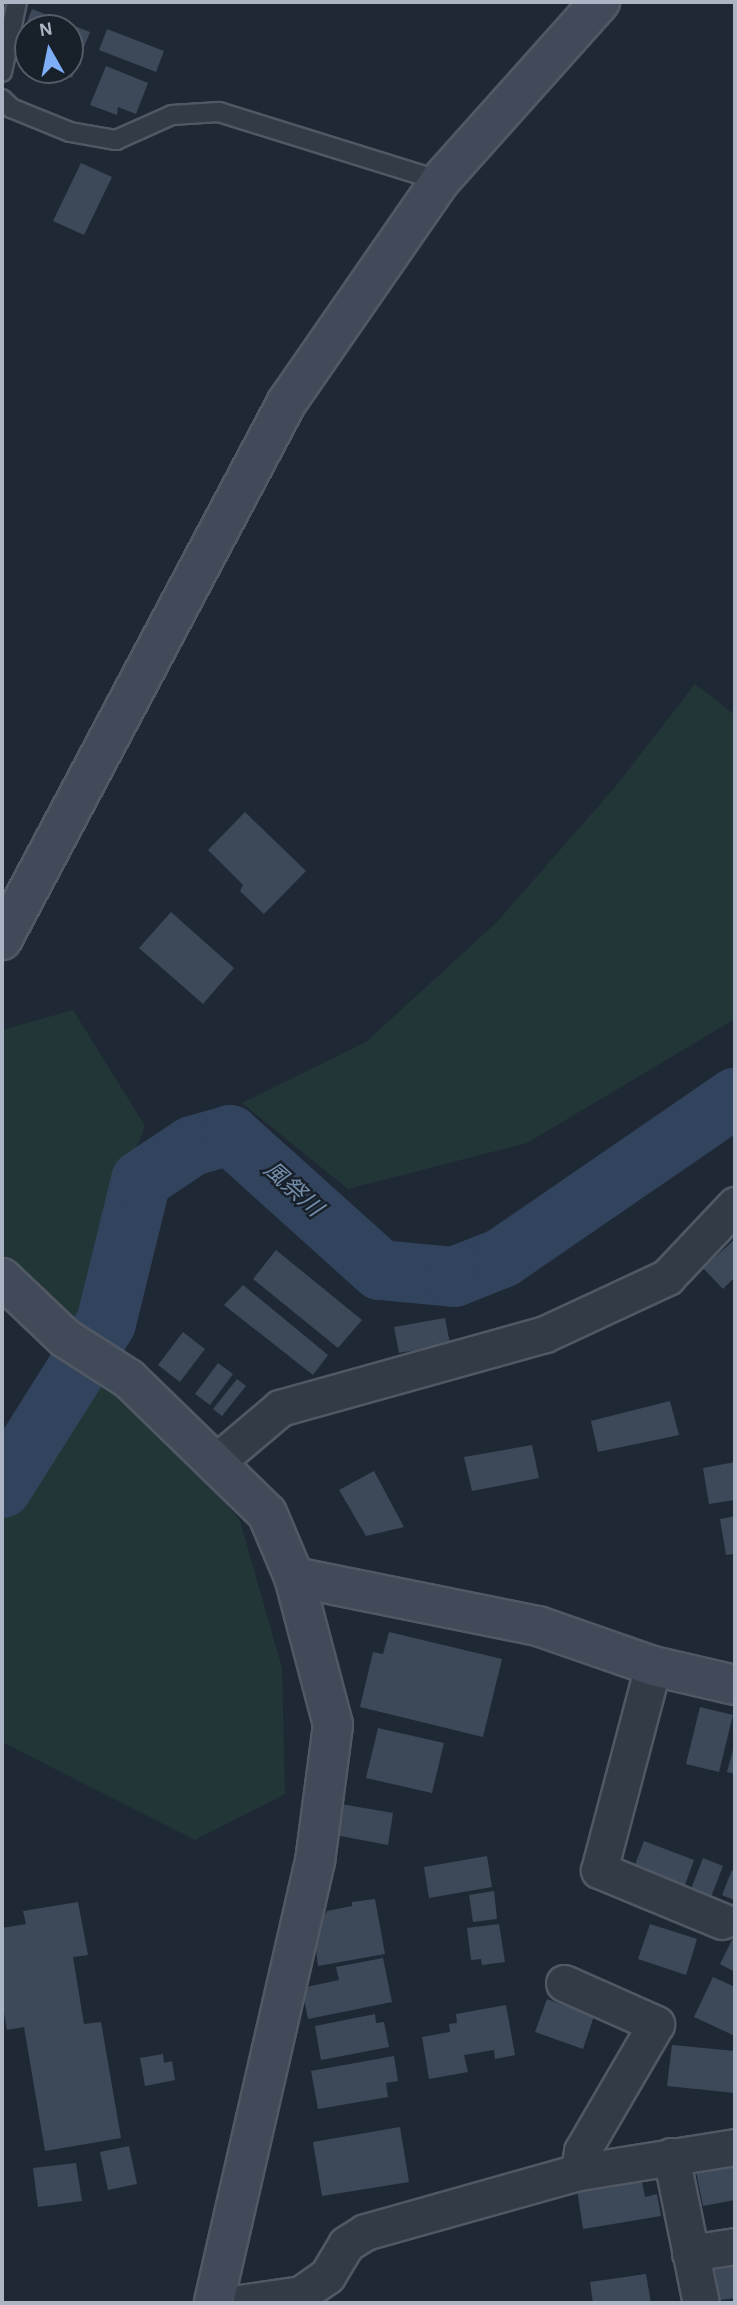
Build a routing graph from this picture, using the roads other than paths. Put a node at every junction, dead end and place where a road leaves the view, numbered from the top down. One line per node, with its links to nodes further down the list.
1 (17, 2): 3 (lane)
2 (600, 2): 5 (street)
3 (2, 72)
4 (2, 99): 5 (lane)
5 (440, 181): 6 (street)
6 (2, 940)
7 (735, 1205): 9 (street)
8 (2, 1278): 9 (street)
9 (215, 1463): 10 (street)
10 (294, 1577): 11 (street); 20 (street)
11 (653, 1666): 12 (street); 13 (street)
12 (735, 1685)
13 (722, 1921)
14 (564, 1983): 17 (street)
15 (735, 2147): 16 (street)
16 (671, 2156): 17 (street); 19 (street)
17 (579, 2172): 21 (street)
18 (735, 2246): 19 (street)
19 (691, 2253): 22 (street)
20 (214, 2303)
21 (240, 2303)
22 (701, 2303)

